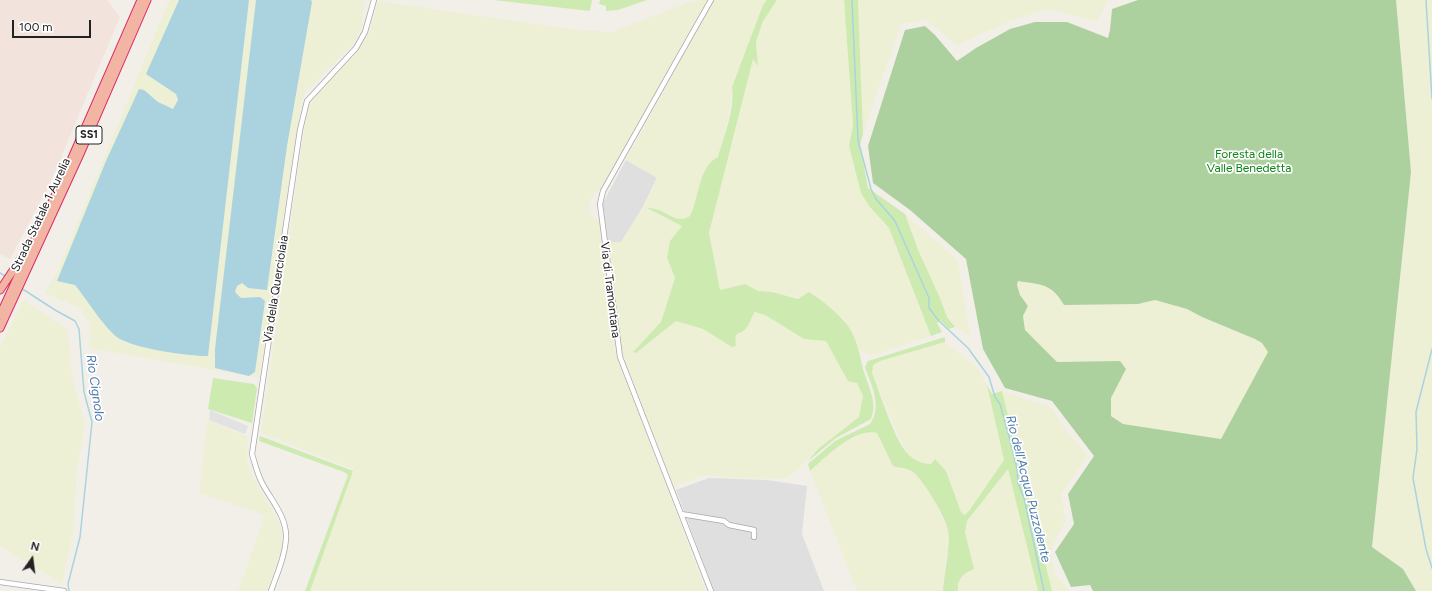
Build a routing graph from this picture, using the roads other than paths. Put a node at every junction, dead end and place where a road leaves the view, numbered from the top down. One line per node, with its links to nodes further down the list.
1 (141, 0): 5 (highway, Strada Statale 1 Aurelia / SS1)
2 (147, 0): 5 (highway, Strada Statale 1 Aurelia / SS1)
3 (374, 0): 14 (street, Via della Querciolaia)
4 (711, 0): 10 (street, Via di Tramontana)
5 (22, 267): 6 (highway); 7 (highway, Strada Statale 1 Aurelia / SS1)
6 (2, 288)
7 (14, 292): 8 (highway, Strada Statale 1 Aurelia / SS1); 9 (highway, Strada Statale 1 Aurelia / SS1)
8 (0, 315)
9 (0, 328)
10 (682, 514): 11 (street); 15 (street, Via di Tramontana)
11 (754, 537)
12 (0, 582): 13 (street)
13 (64, 591)
14 (271, 591)
15 (711, 591)

